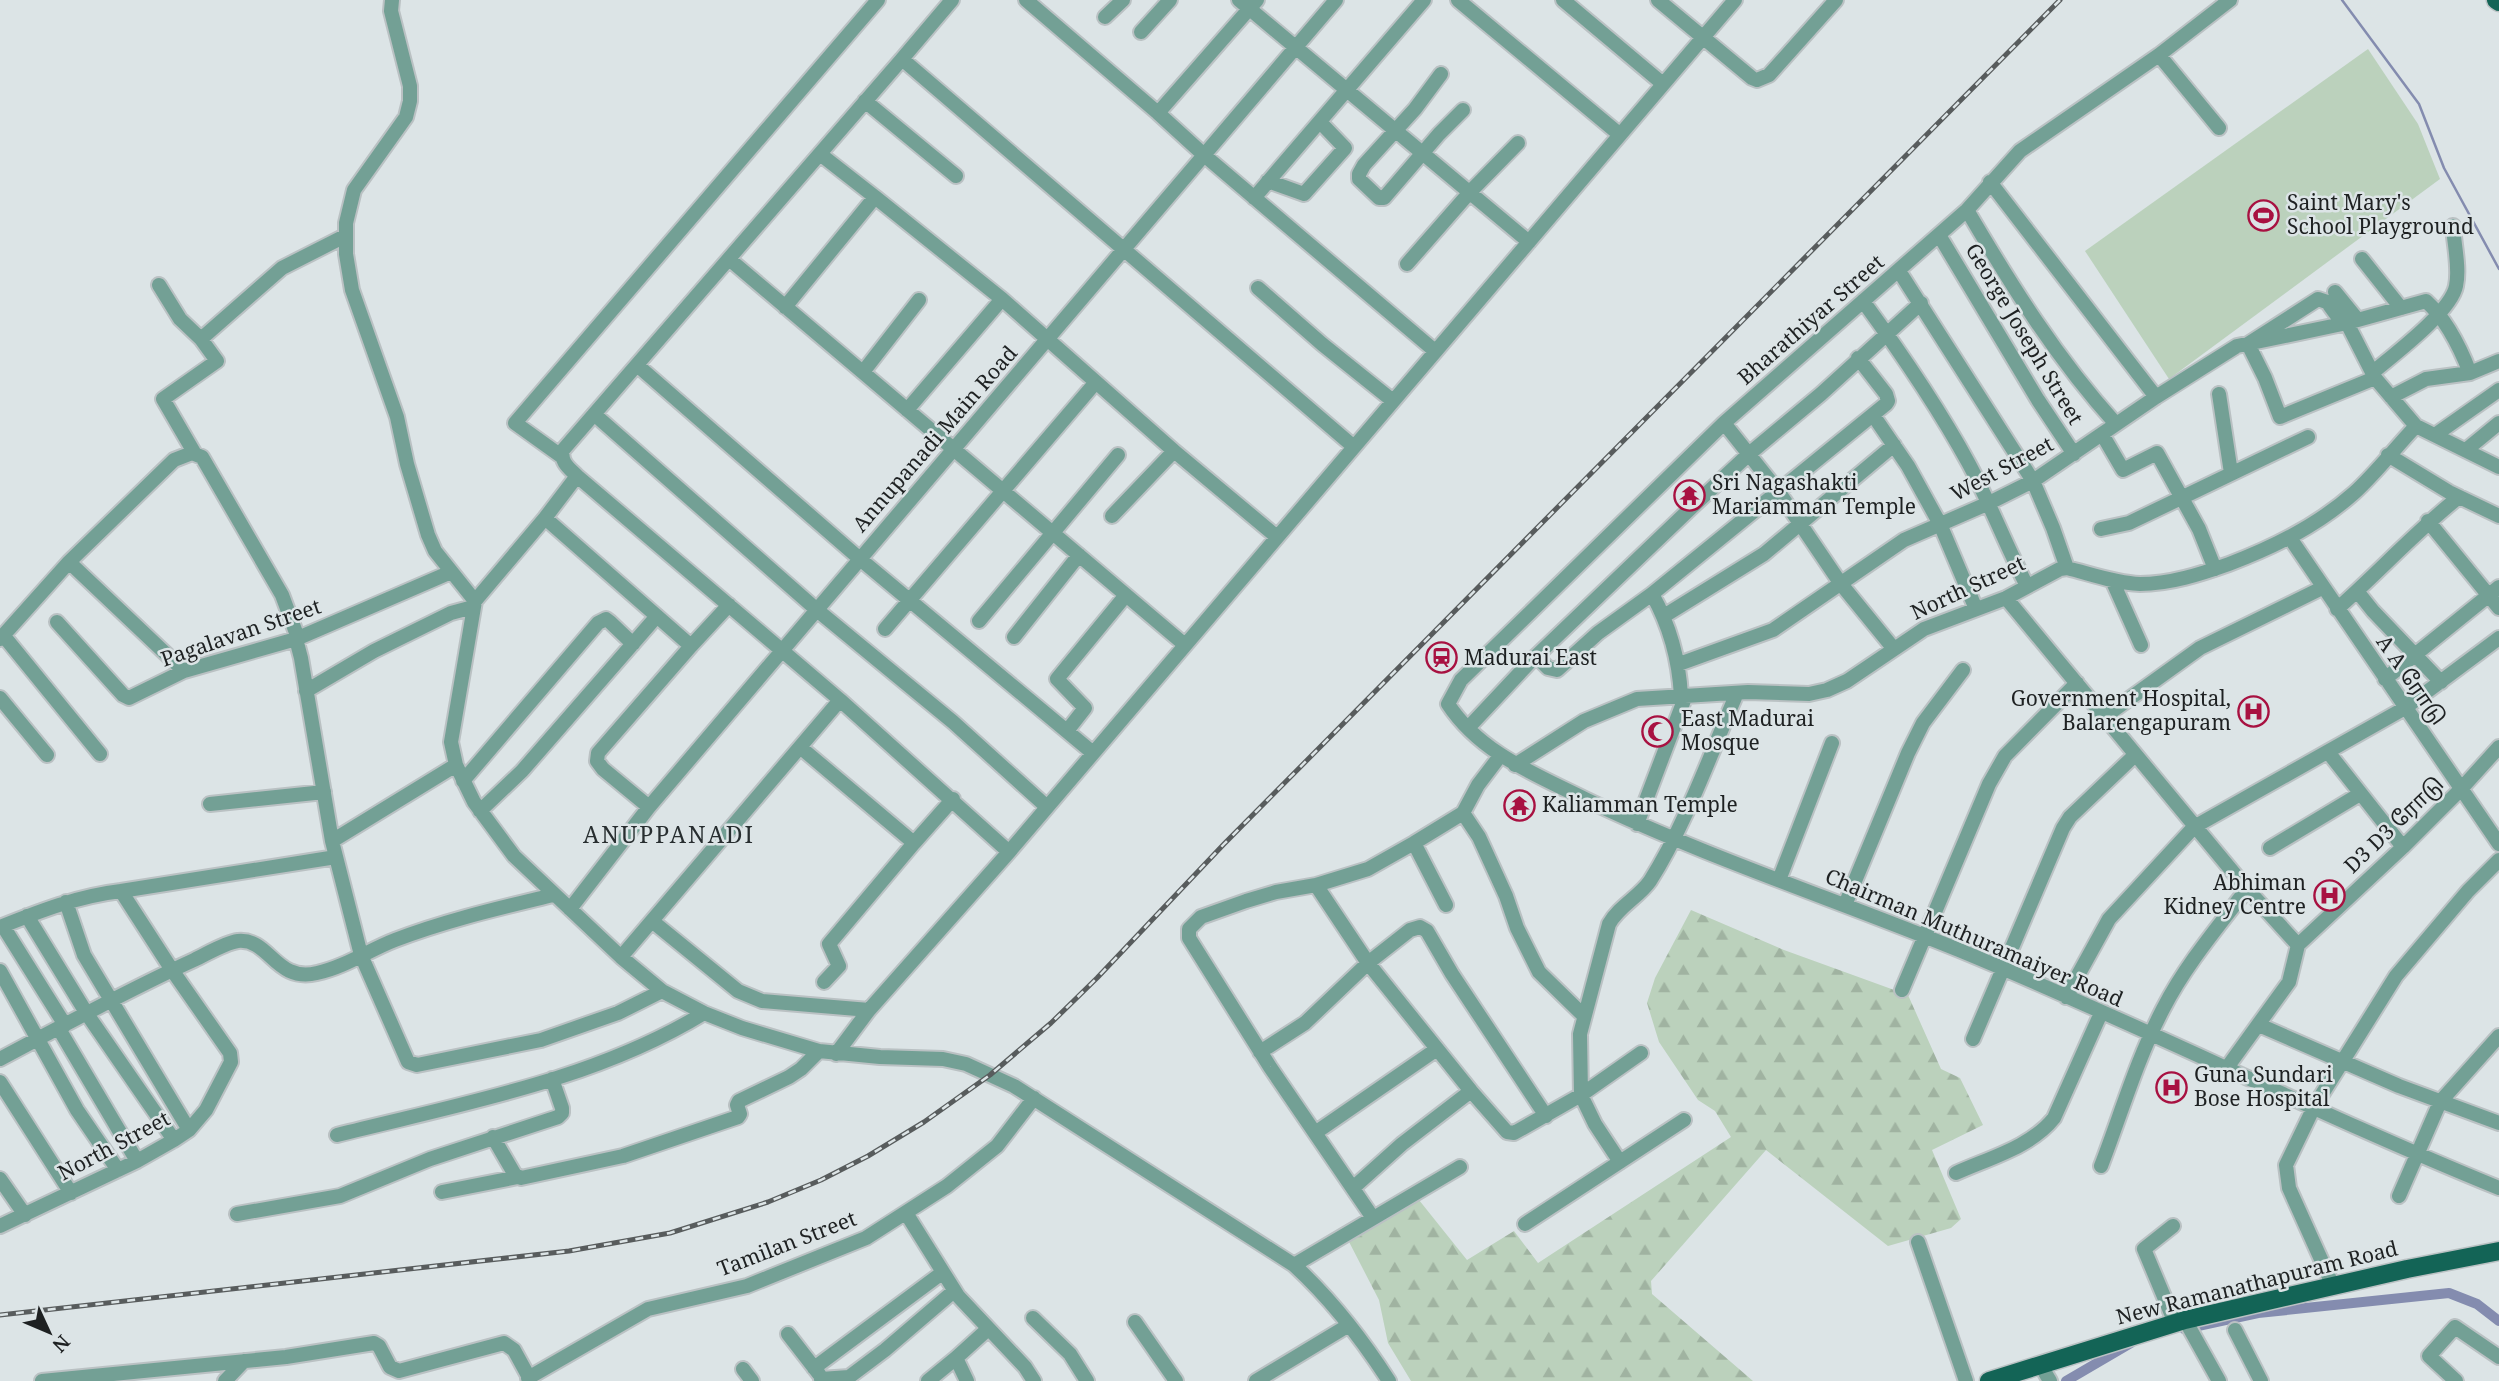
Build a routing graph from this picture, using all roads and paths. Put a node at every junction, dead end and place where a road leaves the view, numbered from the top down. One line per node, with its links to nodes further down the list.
1 (392, 0): 47 (street)
2 (878, 0): 102 (street)
3 (952, 0): 21 (street)
4 (1026, 0): 27 (street)
5 (1123, 0): 16 (street)
6 (1170, 0): 17 (street)
7 (1336, 0): 19 (street, Annupanadi Main Road)
8 (1424, 0): 24 (street)
9 (1458, 0): 31 (street)
10 (1563, 0): 23 (street)
11 (1658, 0): 18 (street)
12 (1735, 0): 18 (street)
13 (1836, 0): 18 (street)
14 (2231, 0): 20 (street, Bharathiyar Street)
15 (1248, 3): 19 (street); 27 (street)
16 (1105, 17)
17 (1141, 32)
18 (1702, 37): 23 (street)
19 (1295, 48): 24 (street); 36 (street, Annupanadi Main Road)
20 (2159, 55): 29 (street); 40 (street, Bharathiyar Street)
21 (902, 59): 25 (street); 49 (street)
22 (1441, 74): 30 (street)
23 (1663, 84): 31 (street)
24 (1347, 91): 28 (street); 30 (street)
25 (865, 102): 34 (street); 38 (street)
26 (1463, 110): 35 (street)
27 (1158, 113): 36 (street)
28 (1320, 122): 33 (street); 39 (street)
29 (2219, 128)
30 (1395, 131): 35 (street); 37 (street)
31 (1619, 134): 48 (street)
32 (1518, 143): 41 (street)
33 (1345, 148): 37 (street); 39 (street)
34 (820, 154): 42 (street); 50 (street)
35 (1422, 154): 37 (street); 41 (street)
36 (1204, 155): 43 (street); 49 (street, Annupanadi Main Road)
37 (1364, 165)
38 (956, 176)
39 (1268, 181): 43 (street)
40 (1990, 182): 44 (street, Bharathiyar Street); 79 (street)
41 (1470, 192): 48 (street); 52 (street)
42 (875, 197): 57 (street); 61 (street)
43 (1254, 198): 69 (street)
44 (1967, 210): 46 (street, Bharathiyar Street); 87 (street)
45 (2452, 226): 63 (street)
46 (1939, 235): 53 (street, Bharathiyar Street); 99 (street, George Joseph Street)
47 (345, 236): 66 (street); 127 (street)
48 (1528, 242): 69 (street)
49 (1125, 248): 67 (street, Annupanadi Main Road); 93 (street)
50 (729, 259): 61 (street); 72 (street)
51 (2362, 259): 62 (street)
52 (1406, 264)
53 (1899, 271): 59 (street, Bharathiyar Street); 60 (street)
54 (159, 285): 66 (street)
55 (1258, 288): 81 (street)
56 (2335, 292): 64 (street)
57 (1002, 299): 67 (street); 82 (street)
58 (919, 300): 73 (street)
59 (1863, 301): 65 (street); 85 (street, Bharathiyar Street)
60 (1921, 303): 65 (street); 106 (street)
61 (785, 307): 73 (street)
62 (2401, 308): 63 (street, West Street); 64 (street, West Street)
63 (2439, 314): 74 (street); 75 (street)
64 (2349, 322): 68 (street, West Street); 68 (street); 75 (street)
65 (1887, 334): 70 (street); 111 (street)
66 (201, 339): 97 (street)
67 (1048, 340): 76 (street); 94 (street, Annupanadi Main Road)
68 (2248, 344): 75 (street); 79 (street, West Street)
69 (1436, 351): 81 (street)
70 (1858, 358): 84 (street); 98 (street)
71 (2499, 361): 74 (street)
72 (637, 365): 83 (street); 123 (street)
73 (863, 372): 82 (street)
74 (2470, 373): 80 (street)
75 (2373, 376): 80 (street)
76 (1096, 382): 96 (street); 108 (street)
77 (2499, 390): 90 (street)
78 (2219, 394): 104 (street)
79 (2156, 397): 87 (street, West Street)
80 (2391, 397): 88 (street)
81 (1393, 401): 93 (street)
82 (907, 410): 94 (street)
83 (594, 414): 102 (street); 143 (street)
84 (1873, 415): 92 (street); 107 (street)
85 (1724, 423): 98 (street); 172 (street, Bharathiyar Street)
86 (2499, 423): 95 (street)
87 (2116, 424): 89 (street, West Street)
88 (2416, 426): 90 (street); 101 (street)
89 (2102, 434): 99 (street, West Street); 109 (street)
90 (2435, 435): 95 (street)
91 (2308, 437): 104 (street)
92 (1894, 445): 116 (street); 117 (street)
93 (1354, 447): 120 (street)
94 (955, 450): 108 (street); 123 (street, Annupanadi Main Road)
95 (2466, 450): 103 (street)
96 (1174, 451): 112 (street); 120 (street)
97 (195, 454): 124 (street); 152 (street)
98 (1749, 454): 107 (street); 160 (street)
99 (2074, 454): 106 (street, West Street)
100 (1118, 455): 119 (street)
101 (2388, 455): 110 (street); 121 (street)
102 (561, 456): 105 (street)
103 (2499, 467)
104 (2231, 473): 109 (street)
105 (577, 476): 114 (street); 139 (street)
106 (2033, 481): 111 (street, West Street); 125 (street)
107 (1778, 491): 117 (street); 134 (street)
108 (1003, 492): 119 (street); 137 (street)
109 (2184, 497): 118 (street); 126 (street)
110 (2459, 497): 113 (street); 115 (street)
111 (1989, 503): 116 (street, West Street); 130 (street)
112 (1112, 516)
113 (2499, 516)
114 (545, 518): 138 (street); 144 (street)
115 (2428, 522): 132 (street); 133 (street)
116 (1940, 524): 129 (street, West Street); 141 (street)
117 (1800, 526): 129 (street); 145 (street)
118 (2101, 529)
119 (1054, 534): 122 (street); 146 (street)
120 (1278, 537): 154 (street)
121 (2290, 538): 126 (street); 131 (street, A A ரோடு)
122 (1079, 555): 135 (street); 150 (street)
123 (860, 559): 137 (street); 143 (street, Annupanadi Main Road)
124 (69, 562): 149 (street); 163 (street)
125 (2067, 568): 128 (street); 130 (street, North Street)
126 (2215, 569): 128 (street)
127 (451, 572): 138 (street); 152 (street, Pagalavan Street)
128 (2112, 580): 155 (street)
129 (1841, 584): 157 (street); 161 (street, West Street)
130 (2027, 586): 136 (street, North Street)
131 (2322, 588): 142 (street, A A ரோடு); 174 (street)
132 (2357, 591): 142 (street); 159 (street)
133 (2494, 591): 140 (street); 159 (street)
134 (1652, 594): 145 (street); 160 (street)
135 (1126, 595): 154 (street); 176 (street)
136 (2006, 598): 141 (street, North Street); 166 (street)
137 (909, 600): 148 (street); 176 (street)
138 (474, 604): 167 (street); 186 (street)
139 (729, 604): 156 (street); 158 (street)
140 (2499, 608)
141 (1976, 609): 157 (street, North Street)
142 (2337, 609): 164 (street, A A ரோடு)
143 (817, 610): 158 (street, Annupanadi Main Road); 195 (street)
144 (657, 616): 153 (street); 156 (street)
145 (1664, 616): 161 (street)
146 (979, 621)
147 (57, 622): 163 (street, Pagalavan Street)
148 (885, 629)
149 (2, 637): 182 (street)
150 (1014, 637)
151 (2499, 638): 165 (street)
152 (297, 639): 163 (street, Pagalavan Street); 167 (street)
153 (633, 643): 188 (street); 196 (street)
154 (1185, 645): 181 (street)
155 (2141, 645)
156 (691, 646): 194 (street)
157 (1894, 649): 168 (street, North Street)
158 (781, 651): 171 (street); 194 (street, Annupanadi Main Road)
159 (2414, 654): 164 (street); 165 (street)
160 (1536, 656): 175 (street)
161 (1679, 664): 169 (street)
162 (1963, 670): 217 (street)
163 (184, 671)
164 (2385, 679): 173 (street, A A ரோடு)
165 (2441, 682): 173 (street)
166 (2077, 683): 174 (street); 222 (street)
167 (306, 691): 190 (street)
168 (1737, 693): 169 (street, North Street); 200 (street)
169 (1683, 696): 187 (street, North Street); 198 (street)
170 (0, 698): 183 (street)
171 (840, 700): 178 (street); 192 (street)
172 (1448, 704): 175 (street, Chairman Muthuramaiyer Road)
173 (2405, 708): 180 (street); 189 (street, A A ரோடு)
174 (2104, 718): 184 (street)
175 (1468, 728): 185 (street, Chairman Muthuramaiyer Road)
176 (1067, 731): 181 (street)
177 (1832, 743): 210 (street)
178 (800, 747): 202 (street); 220 (street)
179 (2499, 747): 189 (street, D3 D3 ரோடு)
180 (2328, 752): 191 (street); 199 (street)
181 (1093, 753): 195 (street)
182 (100, 754)
183 (47, 755)
184 (2135, 755): 199 (street); 228 (street)
185 (1500, 756): 187 (street, Chairman Muthuramaiyer Road); 197 (street)
186 (456, 765): 188 (street); 201 (street)
187 (1515, 765): 198 (street, Chairman Muthuramaiyer Road)
188 (463, 781): 196 (street)
189 (2461, 789): 204 (street, A A ரோடு); 205 (street, D3 D3 ரோடு)
190 (324, 792): 193 (street); 201 (street)
191 (2360, 794): 205 (street); 206 (street)
192 (953, 799): 202 (street); 207 (street)
193 (210, 804)
194 (649, 807): 218 (street, Annupanadi Main Road)
195 (1047, 807): 207 (street)
196 (480, 811): 214 (street)
197 (1463, 813): 203 (street); 239 (street)
198 (1637, 824): 200 (street, Chairman Muthuramaiyer Road)
199 (2194, 827): 212 (street); 233 (street)
200 (1672, 839): 210 (street, Chairman Muthuramaiyer Road); 239 (street)
201 (332, 841): 208 (street)
202 (914, 843): 230 (street)
203 (1414, 843): 211 (street); 216 (street)
204 (2499, 844)
205 (2403, 847): 223 (street, D3 D3 ரோடு)
206 (2270, 848)
207 (1009, 852): 235 (street)
208 (336, 857): 213 (street); 224 (street)
209 (2499, 860): 252 (street)
210 (1779, 880): 217 (street, Chairman Muthuramaiyer Road)
211 (1317, 885): 226 (street); 248 (street)
212 (2246, 889): 223 (street); 242 (street)
213 (121, 891): 215 (street); 227 (street)
214 (554, 895): 218 (street); 224 (street)
215 (66, 902): 219 (street); 234 (street)
216 (1447, 905)
217 (1844, 905): 222 (street, Chairman Muthuramaiyer Road)
218 (570, 909): 225 (street)
219 (27, 916): 221 (street); 238 (street)
220 (652, 922): 225 (street); 235 (street)
221 (2, 927): 241 (street)
222 (1925, 938): 228 (street, Chairman Muthuramaiyer Road); 231 (street)
223 (2298, 945): 240 (street)
224 (360, 956): 227 (street); 232 (street)
225 (621, 957): 232 (street)
226 (1368, 963): 246 (street); 248 (street); 261 (street)
227 (172, 970): 234 (street); 264 (street, North Street)
228 (2002, 970): 233 (street, Chairman Muthuramaiyer Road); 245 (street)
229 (0, 971): 244 (street)
230 (824, 982)
231 (1902, 990)
232 (662, 991): 236 (street)
233 (2066, 997): 237 (street, Chairman Muthuramaiyer Road)
234 (110, 1002): 238 (street); 264 (street)
235 (869, 1010): 249 (street)
236 (704, 1013): 247 (street); 254 (street)
237 (2101, 1013): 242 (street, Chairman Muthuramaiyer Road); 275 (street)
238 (87, 1014): 241 (street); 268 (street)
239 (1584, 1016): 257 (street)
240 (2259, 1025): 252 (street); 253 (street)
241 (62, 1026): 244 (street); 270 (street)
242 (2151, 1035): 253 (street, Chairman Muthuramaiyer Road); 272 (street)
243 (2499, 1037): 259 (street)
244 (38, 1039): 251 (street); 274 (street)
245 (1973, 1039)
246 (1437, 1049): 256 (street); 265 (street)
247 (818, 1051): 249 (street); 276 (street)
248 (1260, 1052): 265 (street)
249 (836, 1054): 258 (street)
250 (1641, 1054): 257 (street)
251 (0, 1059)
252 (2343, 1062): 259 (street); 260 (street)
253 (2226, 1069): 260 (street, Chairman Muthuramaiyer Road)
254 (552, 1079): 266 (street); 267 (street)
255 (0, 1082): 281 (street)
256 (1471, 1091): 261 (street); 278 (street)
257 (1581, 1095): 261 (street); 271 (street)
258 (1034, 1098): 283 (street, Tamilan Street); 292 (street)
259 (2440, 1102): 263 (street); 269 (street)
260 (2314, 1107): 269 (street, Chairman Muthuramaiyer Road); 294 (street)
261 (1546, 1116)
262 (1684, 1120): 271 (street)
263 (2499, 1123)
264 (189, 1130): 268 (street, North Street)
265 (1315, 1133): 278 (street)
266 (337, 1135)
267 (493, 1137): 276 (street); 284 (street)
268 (174, 1140): 270 (street, North Street)
269 (2417, 1155): 279 (street, Chairman Muthuramaiyer Road); 282 (street)
270 (138, 1161): 274 (street, North Street)
271 (1620, 1162): 287 (street)
272 (2101, 1166)
273 (1460, 1167): 286 (street)
274 (118, 1170): 281 (street, North Street)
275 (1956, 1172)
276 (518, 1177): 280 (street)
277 (0, 1179): 285 (street)
278 (1353, 1188): 286 (street)
279 (2499, 1188)
280 (442, 1192)
281 (71, 1193): 285 (street, North Street)
282 (2399, 1196)
283 (906, 1213): 293 (street); 309 (street, Tamilan Street)
284 (237, 1214)
285 (25, 1215): 288 (street, North Street)
286 (1373, 1218): 292 (street)
287 (1525, 1224)
288 (0, 1226)
289 (2173, 1226): 299 (street)
290 (1918, 1242): 320 (street)
291 (2499, 1251): 294 (main road, New Ramanathapuram Road)
292 (1294, 1265): 298 (street)
293 (942, 1273): 295 (street); 307 (street)
294 (2333, 1286): 299 (main road, New Ramanathapuram Road)
295 (954, 1291): 300 (street); 307 (street)
296 (1033, 1318): 316 (street)
297 (1135, 1322): 317 (street)
298 (1349, 1325): 318 (street); 319 (street)
299 (2185, 1325): 306 (main road, New Ramanathapuram Road); 323 (street)
300 (988, 1329): 304 (street); 315 (street)
301 (2235, 1330): 324 (street)
302 (788, 1334): 307 (street)
303 (2499, 1357): 325 (street)
304 (956, 1358): 313 (street); 314 (street)
305 (244, 1361): 308 (street); 309 (street); 312 (street)
306 (2040, 1364): 321 (main road, New Ramanathapuram Road); 322 (street)
307 (818, 1376)
308 (102, 1378): 310 (street)
309 (526, 1378)
310 (69, 1379): 311 (street)
311 (42, 1381)
312 (225, 1381)
313 (928, 1381)
314 (967, 1381)
315 (1034, 1381)
316 (1087, 1381)
317 (1176, 1381)
318 (1256, 1381)
319 (1389, 1381)
320 (1966, 1381)
321 (1989, 1381)
322 (2050, 1381)
323 (2219, 1381)
324 (2261, 1381)
325 (2456, 1381)

